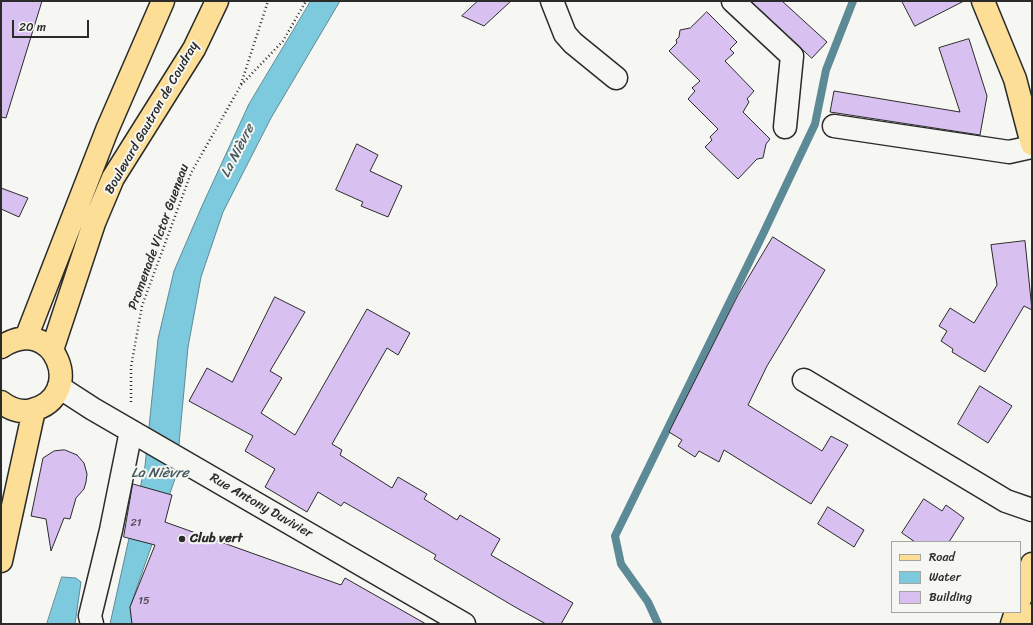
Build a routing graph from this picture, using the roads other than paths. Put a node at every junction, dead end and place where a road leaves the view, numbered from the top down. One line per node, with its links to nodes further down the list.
1 (163, 1): 11 (main road, Boulevard Gautron de Coudray)
2 (218, 1): 12 (main road, Boulevard Gautron de Coudray)
3 (552, 1): 6 (street)
4 (733, 1): 8 (street)
5 (984, 1): 9 (main road)
6 (616, 78)
7 (834, 126): 10 (street)
8 (785, 127)
9 (1032, 144)
10 (1032, 147)
11 (10, 341): 12 (main road)
12 (52, 350): 14 (main road)
13 (804, 380): 18 (street)
14 (59, 387): 16 (main road); 17 (street, Rue Antony Duvivier)
15 (2, 409): 16 (main road)
16 (34, 410): 19 (main road)
17 (131, 431): 24 (street); 25 (street, Rue Antony Duvivier)
18 (1032, 510)
19 (1, 561)
20 (1032, 564): 21 (main road)
21 (1021, 596)
22 (1016, 613): 26 (main road)
23 (1032, 615): 27 (main road)
24 (92, 624)
25 (464, 624)
26 (1012, 624)
27 (1027, 624)

